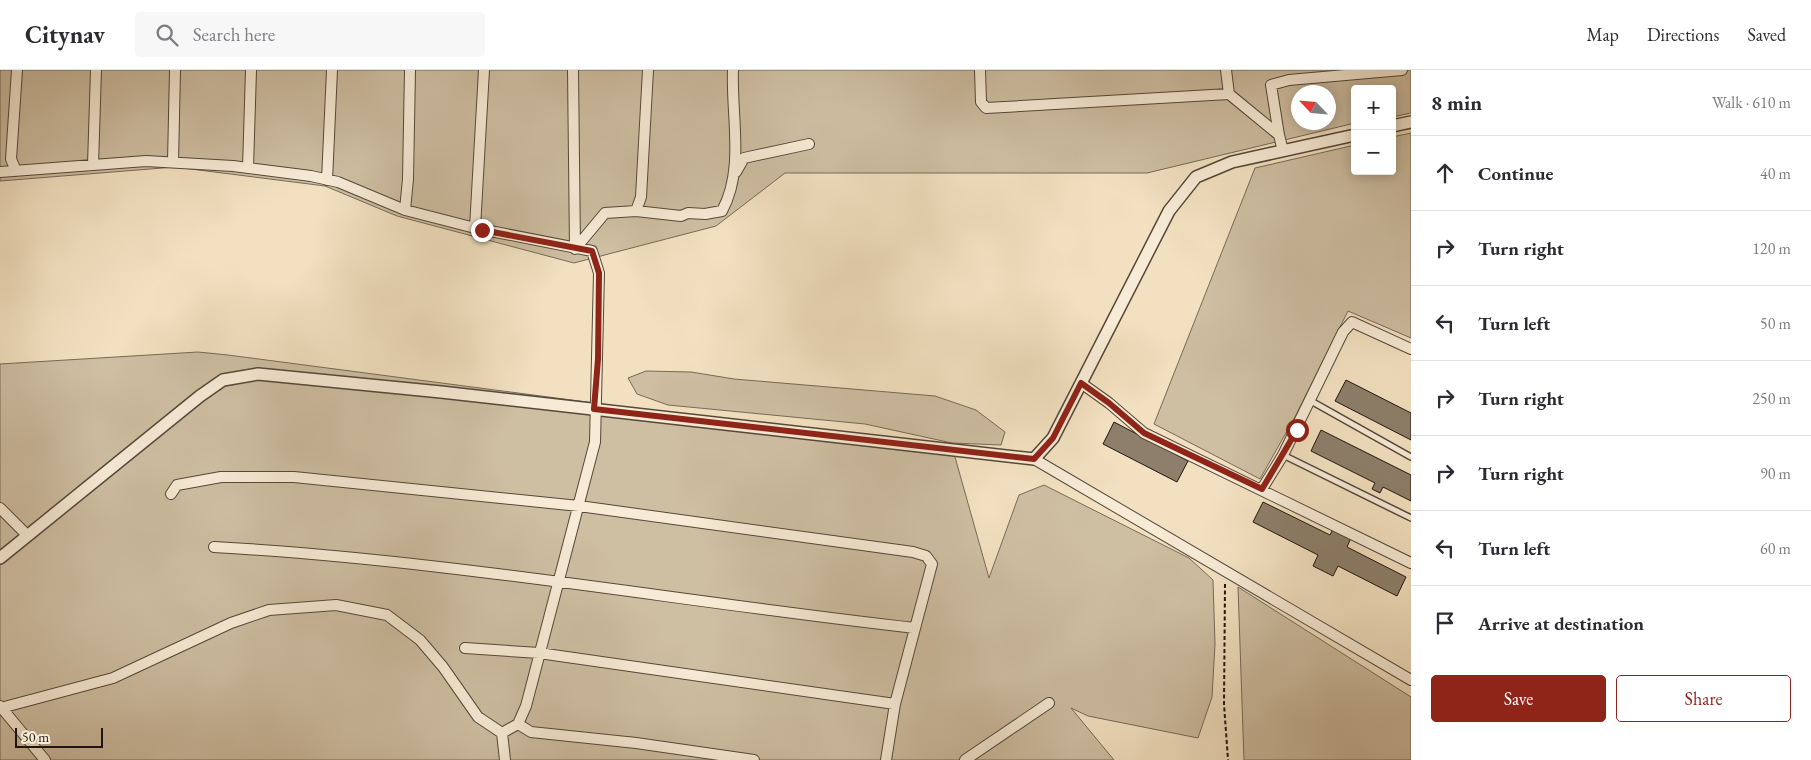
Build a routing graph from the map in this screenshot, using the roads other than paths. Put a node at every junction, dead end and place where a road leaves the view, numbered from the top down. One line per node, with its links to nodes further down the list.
1 (17, 70): 24 (street)
2 (96, 70): 22 (street)
3 (175, 70): 21 (street)
4 (251, 70): 23 (street)
5 (332, 70): 27 (street)
6 (410, 70): 28 (street)
7 (484, 70): 30 (street)
8 (573, 70): 31 (street)
9 (648, 70): 29 (street)
10 (734, 70): 26 (street)
11 (980, 70): 14 (street)
12 (1226, 70): 14 (street)
13 (1402, 70): 17 (street)
14 (1229, 94): 17 (street)
15 (1411, 122): 16 (street)
16 (1396, 125)
17 (1279, 135): 20 (street)
18 (1351, 136): 20 (street)
19 (809, 144): 26 (street)
20 (1283, 152): 33 (street)
21 (173, 162): 22 (street); 23 (street)
22 (94, 165): 24 (street)
23 (248, 168): 27 (street)
24 (16, 171): 25 (street)
25 (0, 172)
26 (735, 173): 29 (street)
27 (327, 180): 28 (street)
28 (405, 210): 30 (street)
29 (636, 211): 31 (street)
30 (474, 228): 31 (street)
31 (575, 249): 35 (street)
32 (1411, 350): 34 (street)
33 (1081, 383): 38 (street); 39 (street)
34 (1312, 400): 36 (street); 37 (lane)
35 (594, 409): 38 (street); 41 (street); 44 (street)
36 (1284, 455): 39 (street); 43 (lane)
37 (1411, 457)
38 (1034, 459): 52 (street)
39 (1262, 489): 47 (street)
40 (171, 494): 41 (street)
41 (579, 506): 48 (street); 49 (street)
42 (0, 508): 44 (street)
43 (1411, 518)
44 (27, 535): 46 (street)
45 (214, 547): 48 (street)
46 (0, 558)
47 (1411, 563)
48 (559, 581): 49 (street); 51 (street)
49 (916, 628): 54 (street)
50 (465, 648): 51 (street)
51 (538, 653): 54 (street); 56 (street)
52 (1411, 680)
53 (1049, 703): 62 (street)
54 (895, 704): 61 (street)
55 (1, 707): 57 (street); 58 (street)
56 (518, 724): 57 (street); 60 (street)
57 (502, 733): 59 (street)
58 (44, 760)
59 (505, 760)
60 (754, 760)
61 (886, 760)
62 (965, 760)

